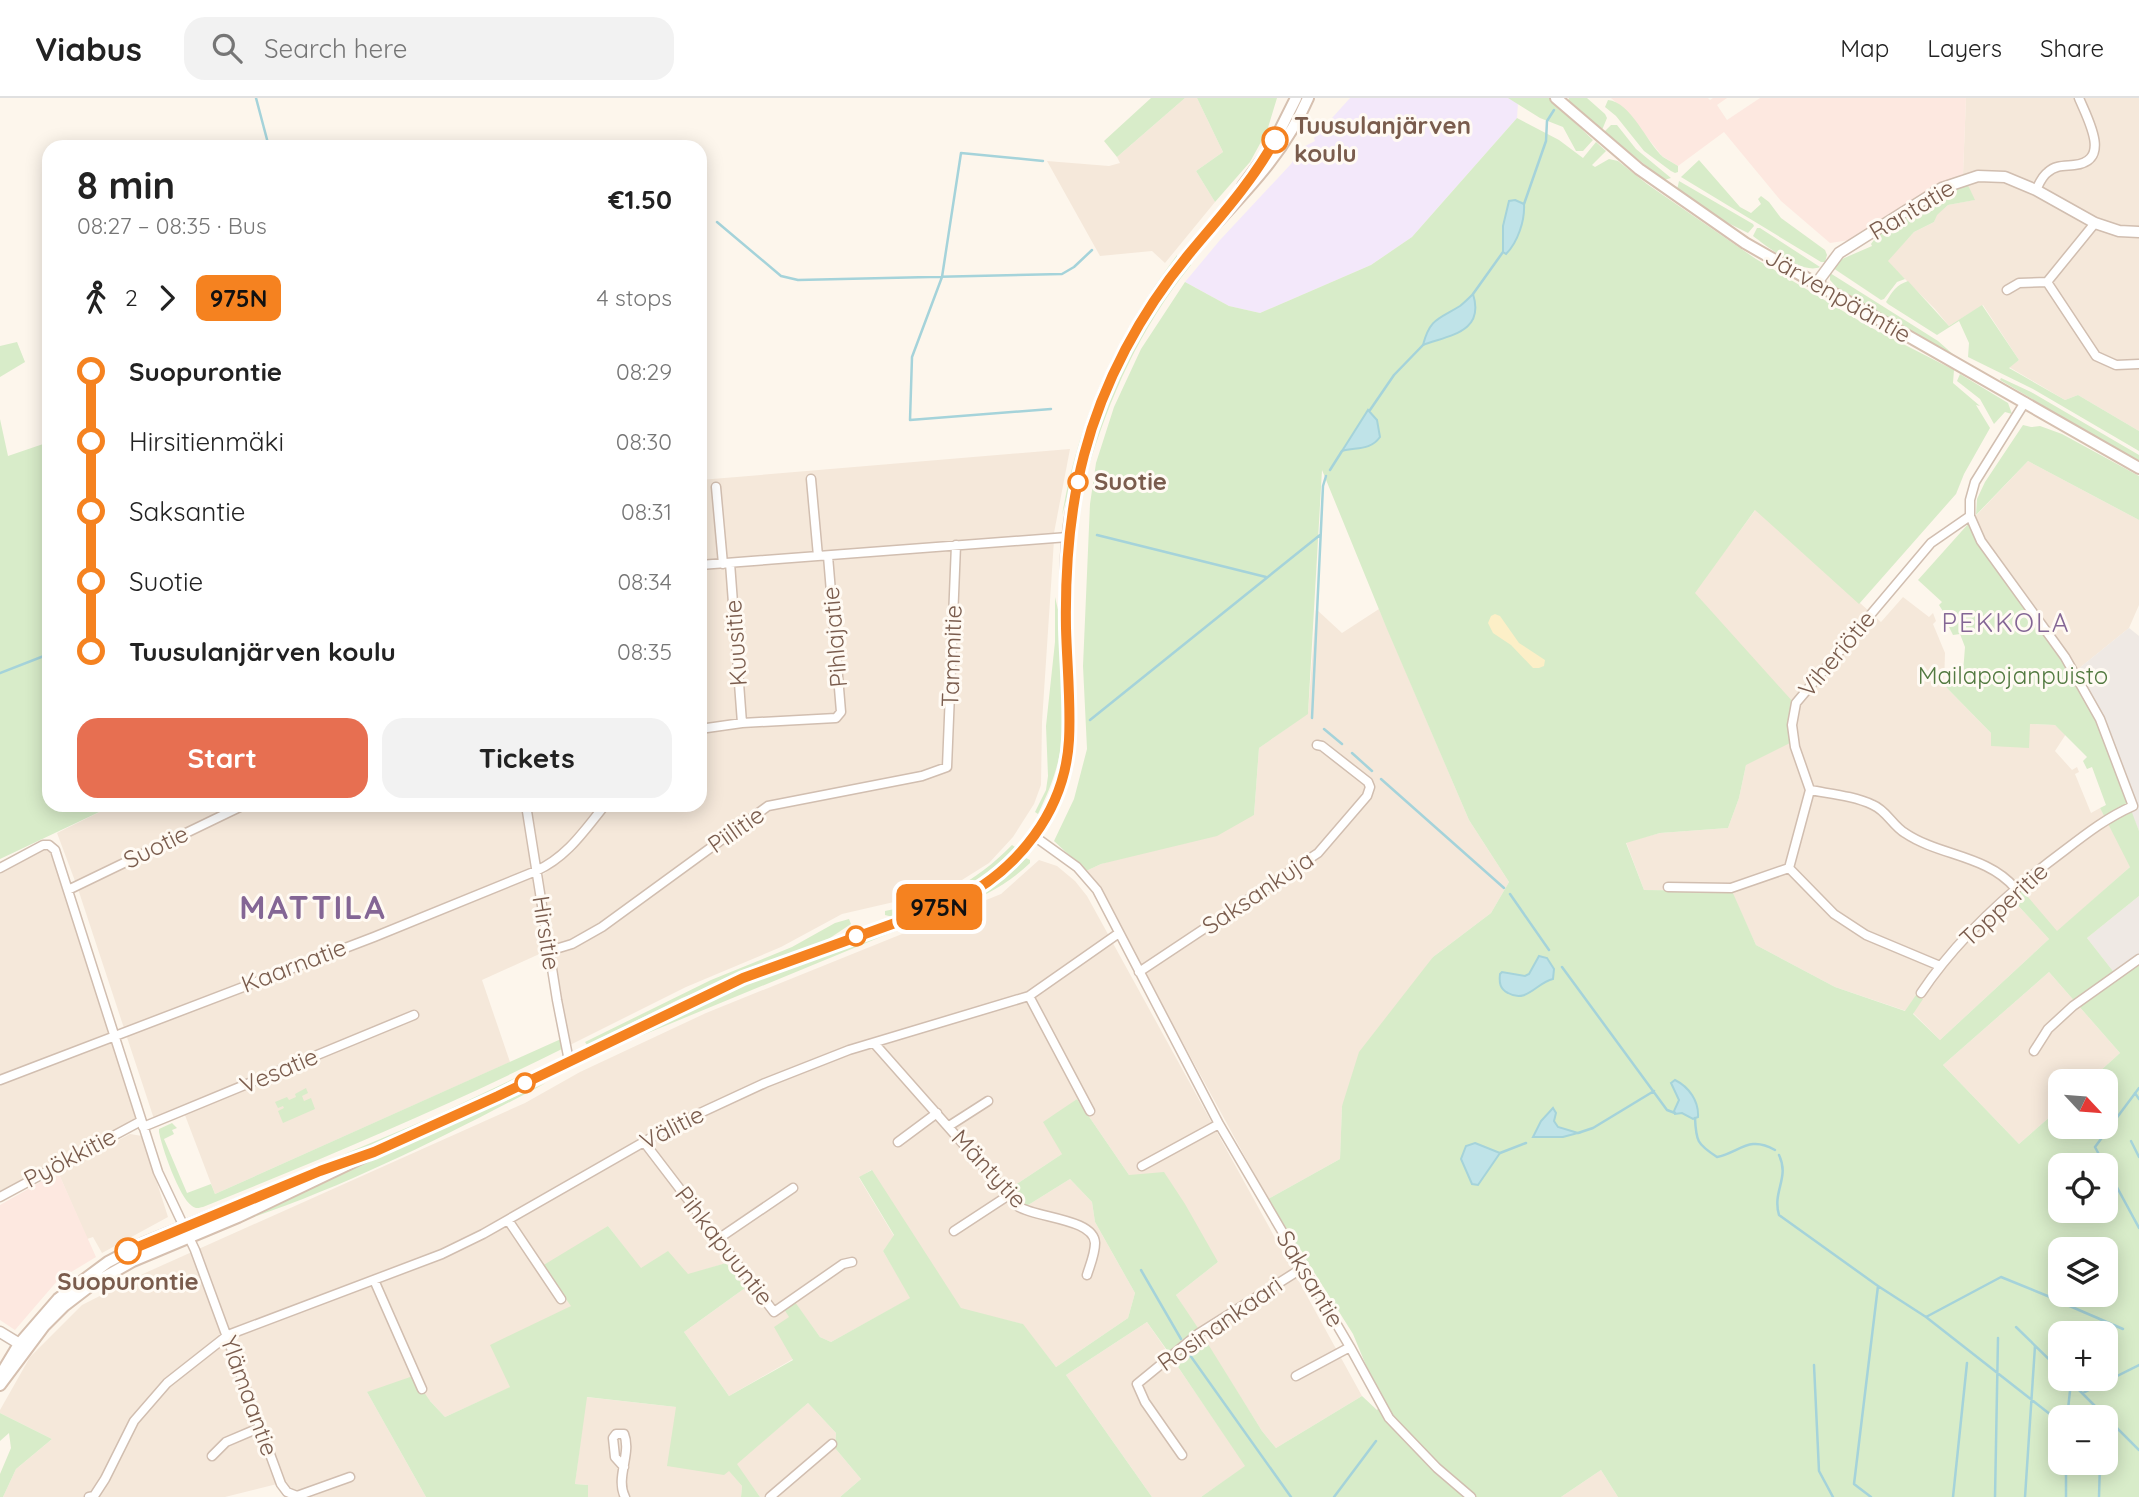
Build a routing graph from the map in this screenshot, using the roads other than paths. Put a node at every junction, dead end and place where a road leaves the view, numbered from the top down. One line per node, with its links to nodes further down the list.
1 (1296, 98): 6 (main road)
2 (1308, 98): 6 (main road)
3 (1556, 98): 10 (main road, Järvenpääntie)
4 (2079, 98): 5 (street)
5 (2036, 190): 7 (street, Rantatie); 10 (street, Rantatie)
6 (1220, 220): 18 (main road)
7 (2095, 223): 8 (street, Rantatie); 9 (street)
8 (2139, 232)
9 (2047, 282): 11 (street); 12 (street)
10 (1816, 284): 13 (main road, Järvenpääntie)
11 (2007, 290)
12 (2139, 363)
13 (2025, 402): 14 (main road, Järvenpääntie); 17 (street)
14 (2139, 468)
15 (811, 479): 20 (street)
16 (716, 487): 22 (street, Kuusitie)
17 (1970, 516): 28 (street, Viheriötie); 37 (street, Topperitie)
18 (1068, 537): 19 (street); 32 (main road)
19 (956, 545): 21 (street); 27 (street, Tammitie)
20 (818, 556): 21 (street); 22 (street)
21 (828, 556): 24 (street, Pihlajatie)
22 (727, 563): 23 (street); 24 (street, Kuusitie)
23 (707, 564)
24 (742, 723): 25 (street)
25 (707, 728)
26 (1317, 745): 43 (street, Saksankuja)
27 (947, 767): 40 (street, Piilitie)
28 (1811, 790): 34 (street); 37 (street)
29 (230, 812): 38 (street, Suotie)
30 (527, 812): 35 (street, Hirsitie)
31 (600, 812): 35 (street, Kaarnatie)
32 (1034, 836): 39 (street, Saksantie); 50 (main road)
33 (0, 867): 38 (street)
34 (1789, 868): 36 (street); 42 (street)
35 (536, 871): 40 (street, Hirsitie); 47 (street, Kaarnatie)
36 (1668, 887)
37 (2015, 888): 42 (street, Topperitie)
38 (68, 891): 47 (street)
39 (1119, 933): 43 (street, Saksantie); 45 (street, Välitie)
40 (549, 951): 50 (street, Hirsitie)
41 (2139, 959): 49 (street)
42 (1940, 966): 44 (street, Topperitie)
43 (1139, 972): 56 (street, Saksantie)
44 (1921, 993)
45 (1029, 996): 48 (street, Välitie); 53 (street)
46 (414, 1015): 55 (street, Vesatie)
47 (113, 1037): 51 (street, Kaarnatie); 55 (street)
48 (874, 1043): 54 (street, Mäntytie); 58 (street, Välitie)
49 (2034, 1051)
50 (569, 1061): 66 (main road)
51 (0, 1080)
52 (988, 1101): 57 (street)
53 (1090, 1111)
54 (937, 1113): 57 (street, Mäntytie); 59 (street)
55 (142, 1124): 63 (street, Pyökkitie); 66 (street)
56 (1219, 1124): 60 (street); 69 (street, Saksantie)
57 (949, 1126): 62 (street, Mäntytie)
58 (643, 1142): 64 (street, Välitie); 67 (street, Pihkapuuntie)
59 (898, 1142)
60 (1142, 1166)
61 (793, 1188): 67 (street)
62 (1009, 1195): 65 (street); 70 (street, Mäntytie)
63 (0, 1196)
64 (508, 1220): 71 (street, Välitie); 72 (street)
65 (954, 1231)
66 (186, 1233): 76 (street, Ylämaantie); 77 (main road)
67 (718, 1239): 73 (street, Pihkapuuntie)
68 (852, 1262): 73 (street, Pihkapuuntie)
69 (1304, 1267): 78 (street, Saksantie); 85 (street, Rosinankaari)
70 (1087, 1275)
71 (374, 1280): 76 (street, Välitie); 82 (street)
72 (561, 1299)
73 (774, 1312): 74 (street)
74 (780, 1320)
75 (0, 1332): 77 (street)
76 (228, 1335): 83 (street, Ylämaantie); 89 (street, Välitie)
77 (23, 1346): 80 (main road); 81 (main road)
78 (1350, 1346): 79 (street); 92 (street, Saksantie)
79 (1296, 1376)
80 (0, 1377)
81 (0, 1385)
82 (422, 1390)
83 (260, 1428): 86 (street); 88 (street, Ylämaantie)
84 (832, 1444): 91 (street)
85 (1182, 1455)
86 (212, 1456)
87 (624, 1467): 90 (street)
88 (350, 1476)
89 (89, 1497)
90 (625, 1497)
91 (770, 1497)
92 (1471, 1497)

